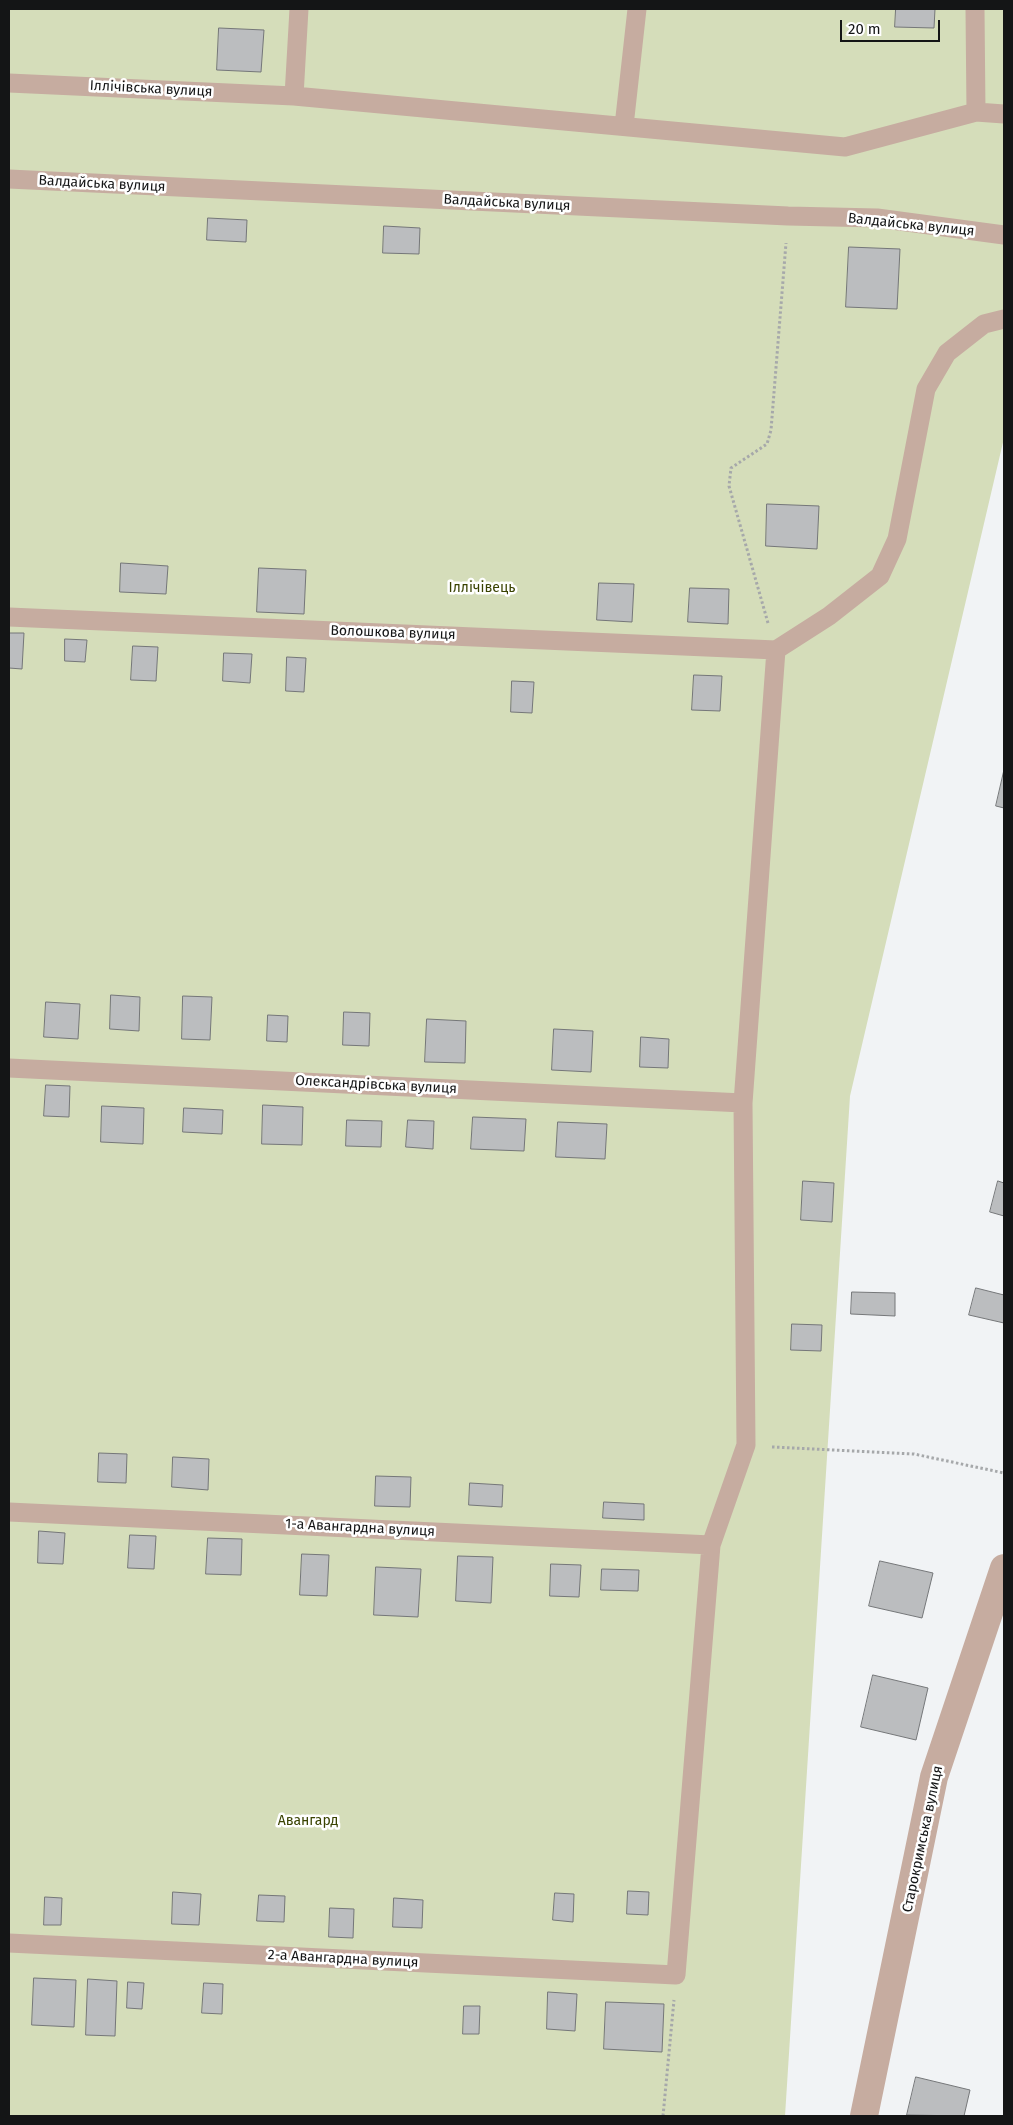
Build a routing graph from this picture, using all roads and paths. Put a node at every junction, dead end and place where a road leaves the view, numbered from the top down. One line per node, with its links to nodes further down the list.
1 (299, 9): 5 (lane)
2 (637, 9): 8 (lane)
3 (975, 9): 6 (lane)
4 (9, 83): 5 (lane, Іллічівська вулиця)
5 (294, 96): 8 (lane, Іллічівська вулиця)
6 (976, 112): 7 (lane, Іллічівська вулиця); 8 (lane, Іллічівська вулиця)
7 (1004, 114)
8 (624, 126)
9 (9, 179): 10 (lane, Валдайська вулиця)
10 (788, 216): 11 (lane, Валдайська вулиця); 14 (path)
11 (1004, 235)
12 (1004, 319): 14 (lane)
13 (9, 617): 14 (lane, Волошкова вулиця)
14 (776, 650): 16 (lane)
15 (9, 1068): 16 (lane, Олександрівська вулиця)
16 (743, 1103): 17 (lane)
17 (746, 1445): 18 (path); 20 (lane)
18 (1004, 1473)
19 (9, 1512): 20 (lane, 1-а Авангардна вулиця)
20 (711, 1544): 23 (lane)
21 (1004, 1568): 25 (street, Старокримська вулиця)
22 (9, 1943): 23 (lane, 2-а Авангардна вулиця)
23 (676, 1975): 24 (path)
24 (663, 2116)
25 (864, 2116)

